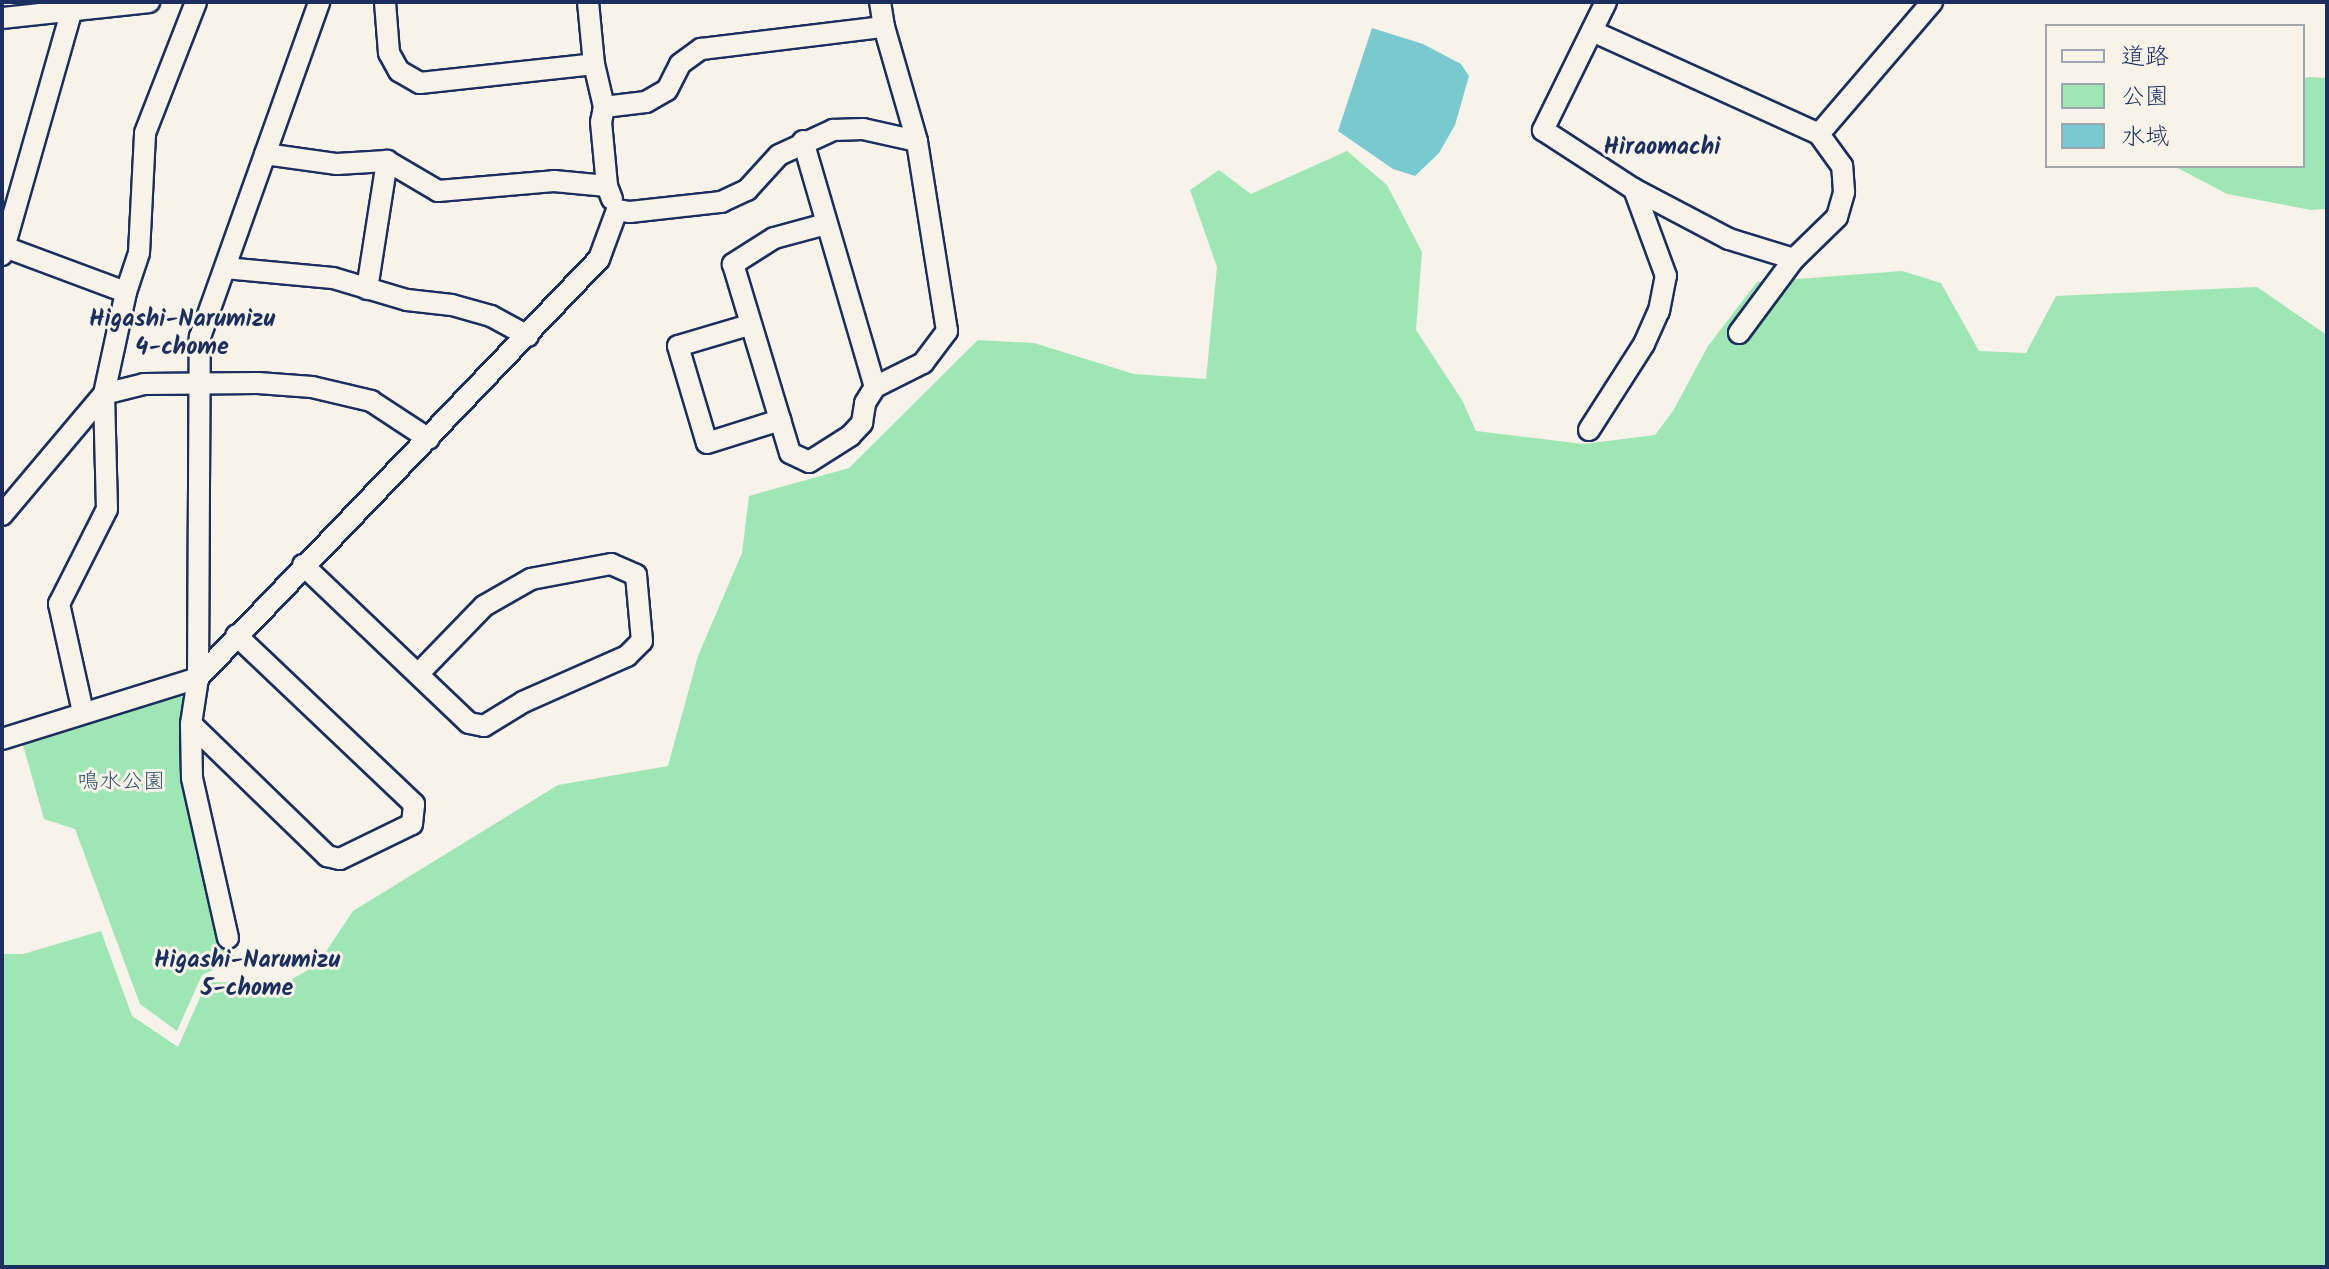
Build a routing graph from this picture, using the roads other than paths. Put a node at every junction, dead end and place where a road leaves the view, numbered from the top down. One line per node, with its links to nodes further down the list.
1 (149, 2): 9 (street)
2 (196, 2): 28 (street)
3 (319, 2): 18 (street)
4 (385, 2): 13 (street)
5 (588, 2): 13 (street)
6 (880, 2): 11 (street)
7 (1606, 2): 12 (street)
8 (1932, 2): 15 (street)
9 (73, 6): 10 (street); 24 (street)
10 (2, 18)
11 (884, 27): 14 (street); 17 (street)
12 (1592, 31): 15 (street); 21 (street)
13 (594, 64): 14 (street)
14 (604, 107): 20 (street)
15 (1819, 134): 25 (street)
16 (803, 141): 17 (street); 22 (street); 23 (street)
17 (917, 141): 33 (street)
18 (265, 154): 19 (street); 26 (street)
19 (387, 161): 20 (street); 27 (street)
20 (607, 186): 22 (street)
21 (1634, 189): 25 (street); 36 (street)
22 (617, 210): 31 (street)
23 (826, 224): 29 (street); 33 (street)
24 (3, 249): 28 (street)
25 (1794, 259): 30 (street)
26 (225, 268): 27 (street); 32 (street)
27 (367, 289): 31 (street)
28 (126, 292): 34 (street)
29 (749, 325): 35 (street); 35 (street)
30 (1739, 333)
31 (528, 336): 37 (street)
32 (197, 383): 34 (street); 37 (street); 42 (street)
33 (875, 387): 35 (street)
34 (104, 394): 38 (street); 43 (street)
35 (780, 420)
36 (1589, 430)
37 (429, 439): 39 (street)
38 (2, 515)
39 (303, 565): 40 (street); 41 (street)
40 (236, 635): 42 (street); 44 (street)
41 (419, 673): 41 (street)
42 (198, 678): 43 (street); 44 (street)
43 (83, 712): 45 (street)
44 (191, 724): 46 (street)
45 (2, 739)
46 (228, 938)

